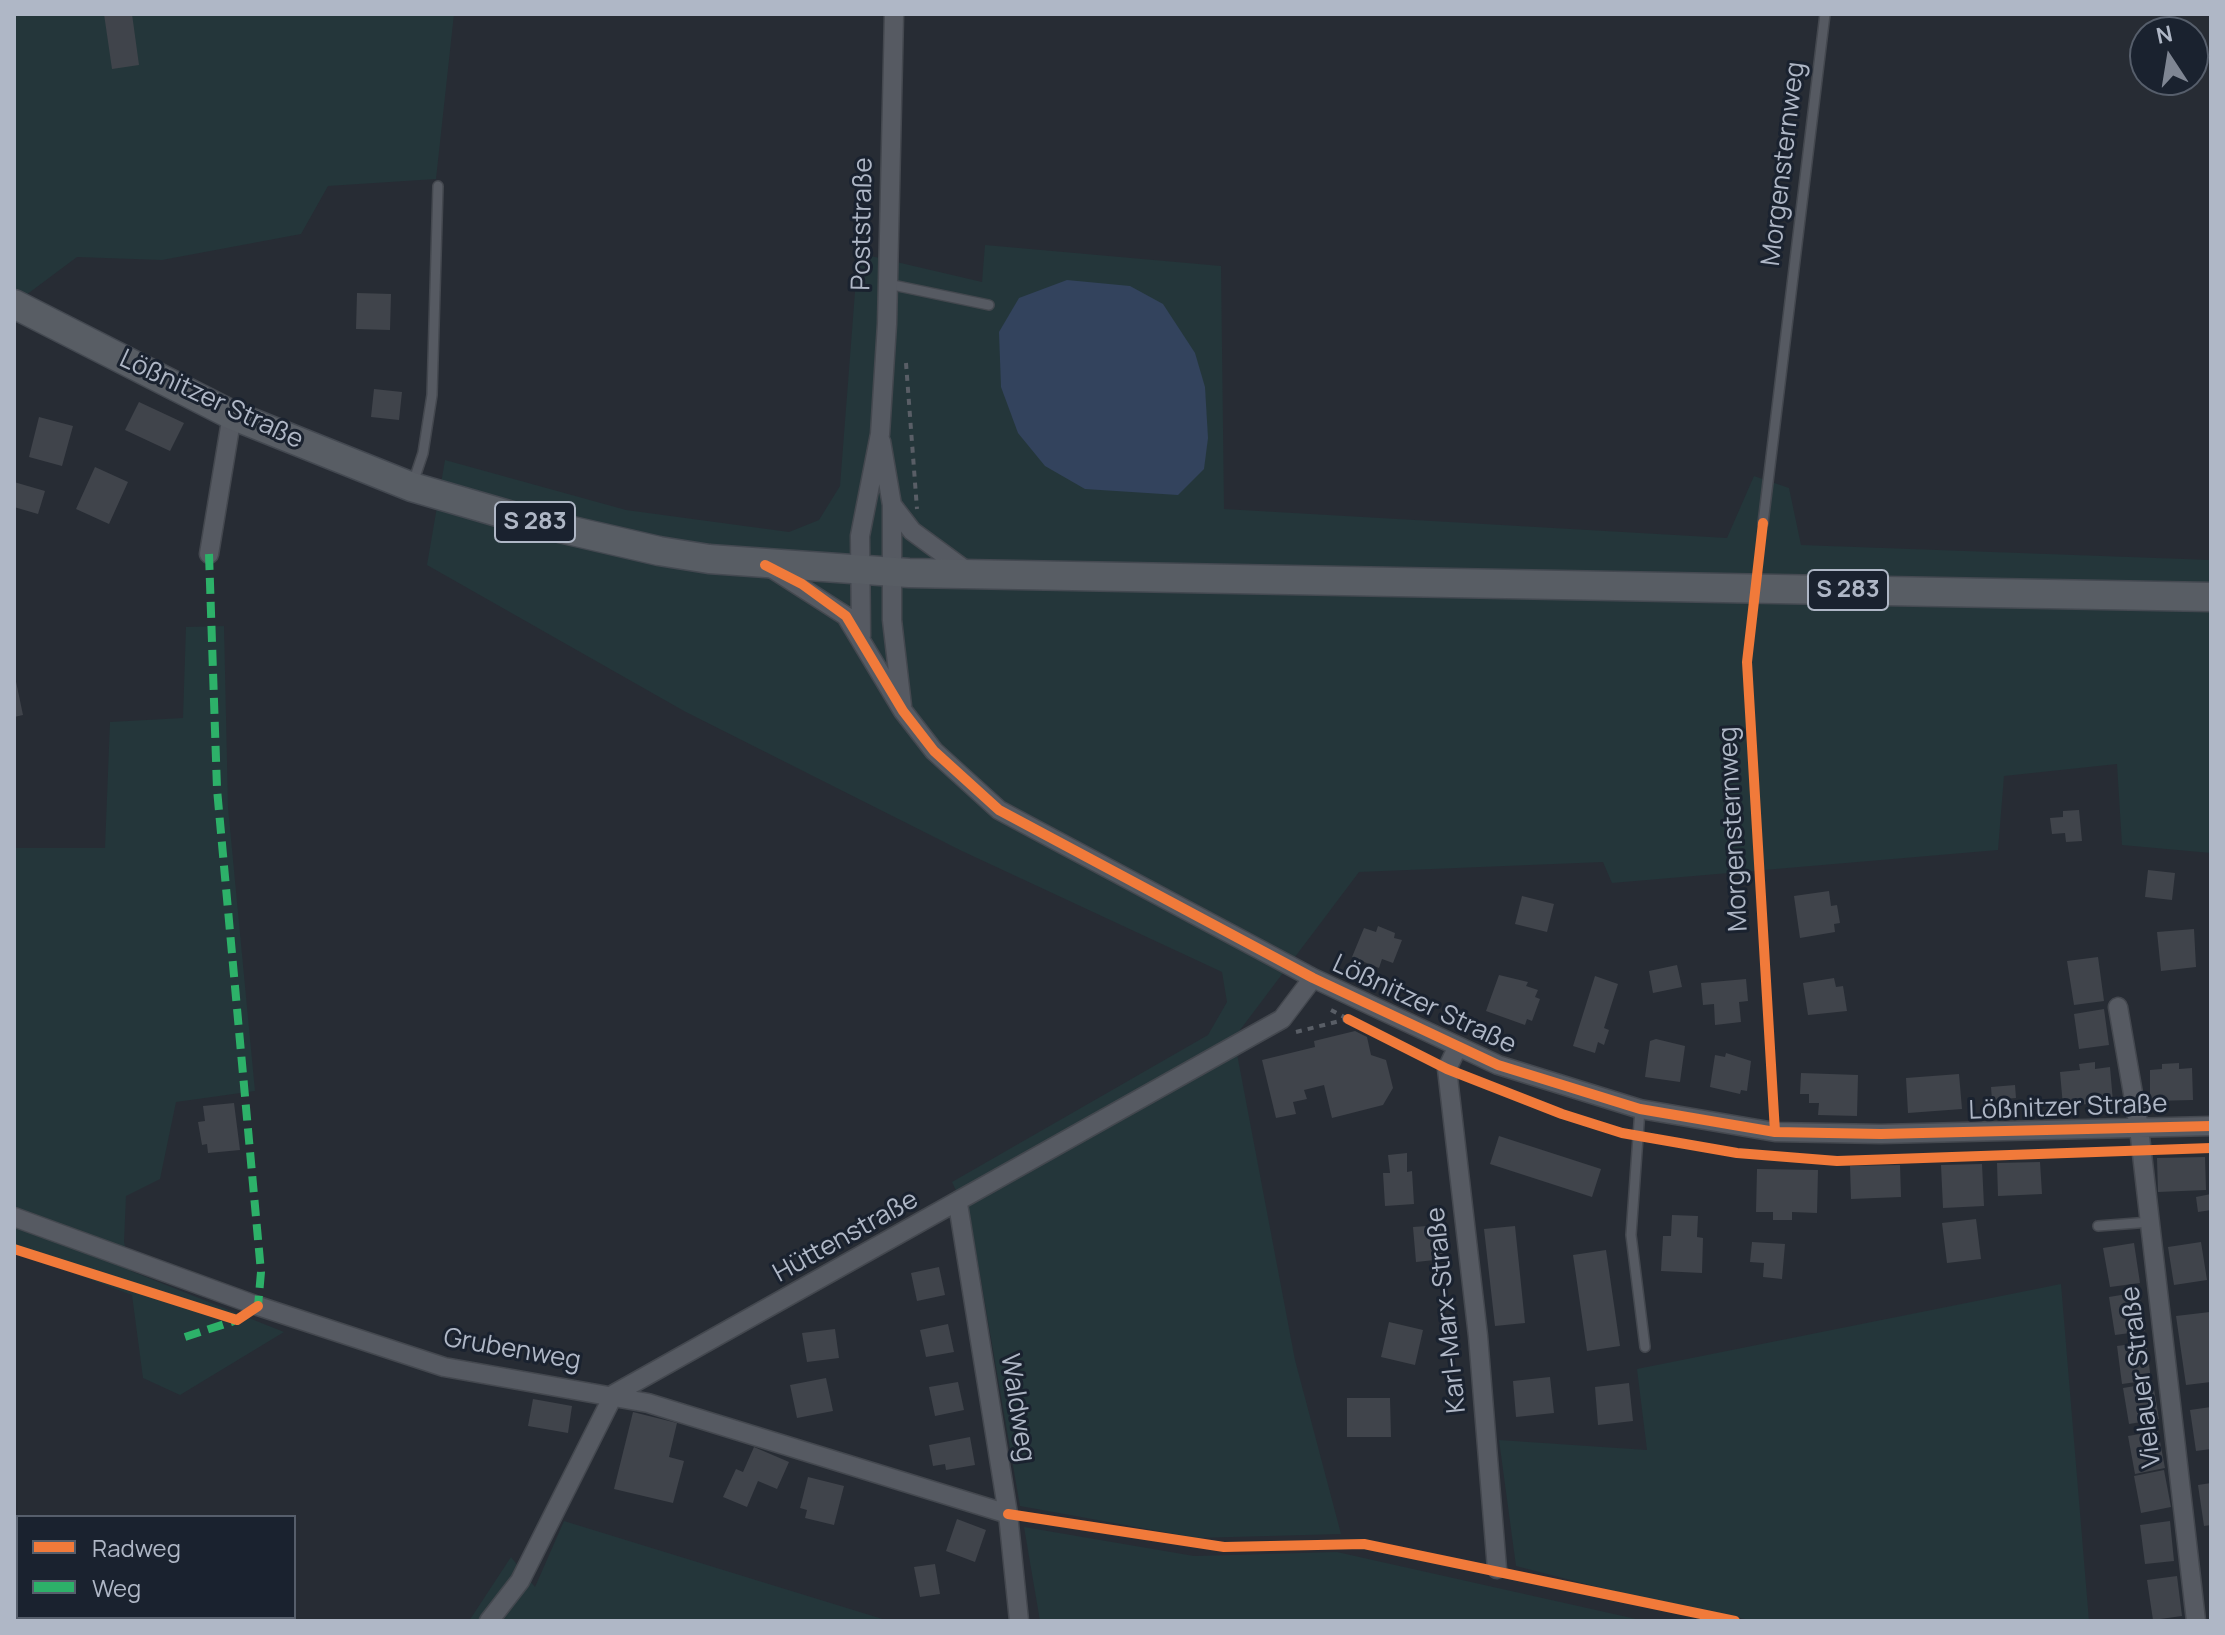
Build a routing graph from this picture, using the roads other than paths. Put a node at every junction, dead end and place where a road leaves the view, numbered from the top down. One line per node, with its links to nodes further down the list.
1 (894, 14): 4 (street, Poststraße)
2 (1825, 14): 11 (lane, Morgensternweg)
3 (438, 186): 9 (lane)
4 (888, 284): 6 (lane); 8 (street, Poststraße)
5 (14, 304): 7 (main road, Lößnitzer Straße / S 283)
6 (989, 305)
7 (232, 415): 9 (main road, Lößnitzer Straße / S 283); 12 (street)
8 (880, 434): 10 (street, Poststraße); 14 (street, Poststraße)
9 (412, 487): 13 (main road, S 283)
10 (892, 505): 15 (street, Poststraße); 16 (street)
11 (1763, 523)
12 (209, 554)
13 (765, 565): 14 (main road, S 283); 18 (street, Lößnitzer Straße)
14 (858, 570): 15 (main road, S 283); 18 (street, Lößnitzer Straße)
15 (889, 572): 16 (main road, S 283); 19 (street)
16 (970, 573): 17 (main road, S 283)
17 (2211, 597)
18 (861, 636): 19 (street, Lößnitzer Straße)
19 (903, 711): 20 (street, Lößnitzer Straße)
20 (1313, 978): 22 (street, Lößnitzer Straße); 26 (street, Hüttenstraße)
21 (2118, 1007): 25 (street, Vielauer Straße)
22 (1457, 1048): 23 (street, Lößnitzer Straße); 33 (street, Karl-Marx-Straße)
23 (1640, 1109): 25 (street, Lößnitzer Straße); 30 (lane)
24 (2211, 1126): 25 (street, Lößnitzer Straße)
25 (2139, 1128): 28 (street, Vielauer Straße)
26 (958, 1204): 31 (street, Hüttenstraße); 32 (street, Waldweg)
27 (14, 1217): 31 (street, Grubenweg)
28 (2150, 1222): 29 (lane); 36 (street, Vielauer Straße)
29 (2098, 1226)
30 (1645, 1347)
31 (614, 1394): 32 (street, Grubenweg); 34 (street)
32 (1008, 1514): 35 (street, Waldweg)
33 (1497, 1569)
34 (489, 1621)
35 (1019, 1621)
36 (2196, 1621)

